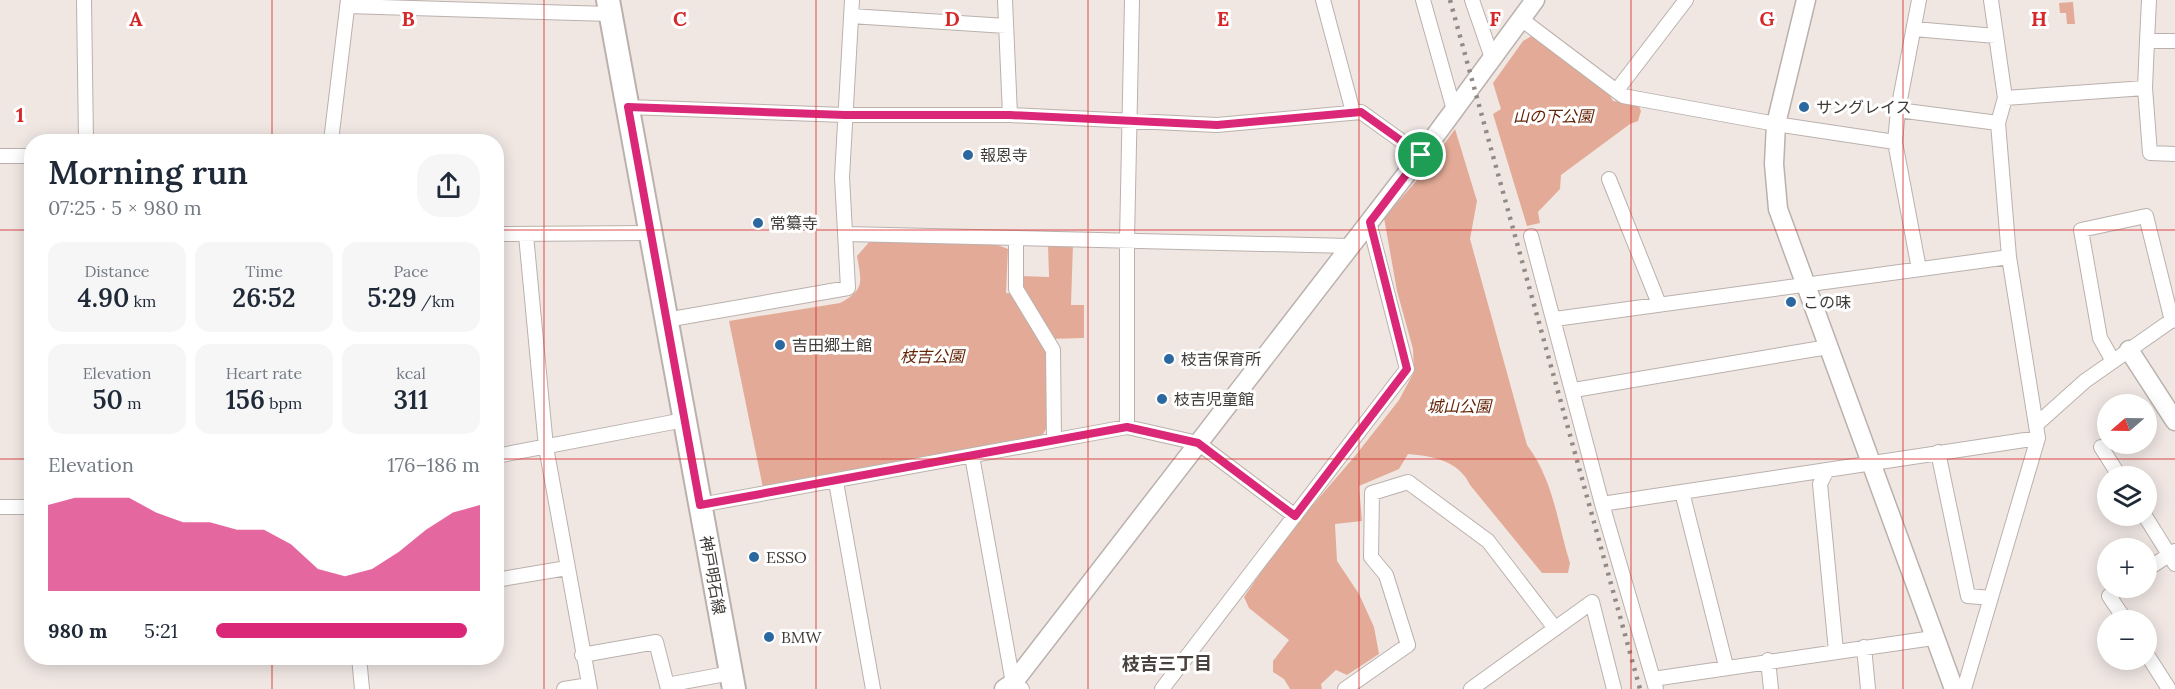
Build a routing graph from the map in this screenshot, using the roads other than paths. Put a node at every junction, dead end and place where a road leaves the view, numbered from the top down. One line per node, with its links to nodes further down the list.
1 (84, 0): 37 (street)
2 (852, 0): 17 (street)
3 (1005, 0): 19 (street)
4 (1132, 0): 34 (street)
5 (1323, 0): 31 (street)
6 (1423, 0): 29 (street)
7 (1472, 0): 24 (street)
8 (1535, 0): 18 (street)
9 (1686, 0): 26 (street)
10 (1806, 0): 36 (street)
11 (1919, 0): 20 (street)
12 (1991, 0): 21 (street)
13 (2149, 0): 23 (street)
14 (348, 3): 15 (street); 38 (street)
15 (472, 5): 16 (street)
16 (609, 7): 28 (main road, 神戸明石線)
17 (851, 16): 19 (street); 32 (street)
18 (1521, 19): 24 (street); 26 (street)
19 (1006, 26): 33 (street)
20 (1914, 29): 21 (street); 30 (street)
21 (1996, 36): 27 (street)
22 (2175, 41): 23 (street)
23 (2147, 42): 25 (street)
24 (1492, 58): 29 (street)
25 (2145, 88): 27 (street); 40 (street)
26 (1617, 90): 36 (street)
27 (2005, 99): 35 (street)
28 (628, 107): 32 (street); 46 (main road, 神戸明石線)
29 (1454, 110): 41 (street)
30 (1898, 111): 35 (street); 39 (street)
31 (1353, 112): 34 (street); 41 (street)
32 (845, 115): 33 (street); 48 (street)
33 (1010, 115): 34 (street)
34 (1128, 120): 52 (street)
35 (1998, 123): 54 (street)
36 (1776, 124): 39 (street); 56 (street)
37 (86, 134)
38 (332, 134)
39 (1895, 142): 55 (street)
40 (2175, 154)
41 (1421, 155): 45 (street)
42 (0, 156): 43 (street)
43 (24, 156)
44 (1609, 179): 57 (street)
45 (1370, 222): 53 (street); 84 (street)
46 (650, 233): 49 (street); 60 (main road, 神戸明石線)
47 (504, 234): 49 (street)
48 (846, 234): 51 (street); 60 (street)
49 (525, 235): 72 (street)
50 (1531, 236): 58 (street)
51 (1016, 238): 52 (street); 70 (street)
52 (1127, 240): 53 (street); 68 (street)
53 (1350, 246): 71 (street)
54 (2009, 257): 55 (street); 67 (street)
55 (1919, 268): 56 (street)
56 (1804, 283): 57 (street); 61 (street)
57 (1659, 304): 58 (street)
58 (1555, 319): 64 (street)
59 (2173, 319): 62 (street); 63 (street)
60 (666, 320): 65 (main road, 神戸明石線)
61 (1828, 347): 64 (street); 76 (street)
62 (2129, 350): 63 (street); 66 (street)
63 (2113, 361): 67 (street)
64 (1574, 390): 80 (street)
65 (684, 420): 72 (street); 81 (main road, 神戸明石線)
66 (2175, 421)
67 (2038, 423): 69 (street)
68 (1127, 427): 70 (street); 71 (street)
69 (2038, 438): 73 (street); 90 (street)
70 (1054, 439): 75 (street)
71 (1198, 443): 84 (street); 103 (street)
72 (546, 447): 74 (street); 88 (street)
73 (1938, 452): 76 (street); 90 (street)
74 (504, 455)
75 (972, 456): 78 (street); 103 (street)
76 (1870, 461): 77 (street); 92 (street)
77 (1827, 470): 79 (street); 94 (street)
78 (836, 482): 81 (street); 106 (street)
79 (1682, 492): 80 (street); 98 (street)
80 (1602, 504): 101 (street)
81 (700, 505): 100 (main road, 神戸明石線)
82 (0, 507): 83 (street)
83 (24, 507)
84 (1295, 516): 107 (street)
85 (2152, 526): 86 (street)
86 (2173, 557): 87 (street)
87 (2157, 565)
88 (567, 568): 89 (street); 95 (street)
89 (504, 579)
90 (1991, 598): 114 (street)
91 (1554, 627): 108 (street); 109 (street); 110 (street)
92 (1933, 638): 93 (street); 113 (street)
93 (1864, 647): 94 (street); 112 (street)
94 (1836, 651): 96 (street)
95 (582, 655): 100 (street); 102 (street)
96 (1768, 660): 98 (street); 111 (street)
97 (360, 665): 104 (street)
98 (1726, 666): 101 (street)
99 (2157, 670): 115 (street)
100 (733, 681)
101 (1654, 684)
102 (589, 687): 105 (street)
103 (1013, 687)
104 (362, 689)
105 (564, 689)
106 (873, 689)
107 (1162, 689)
108 (1345, 689)
109 (1471, 689)
110 (1614, 689)
111 (1771, 689)
112 (1868, 689)
113 (1954, 689)
114 (1964, 689)
115 (2169, 689)

